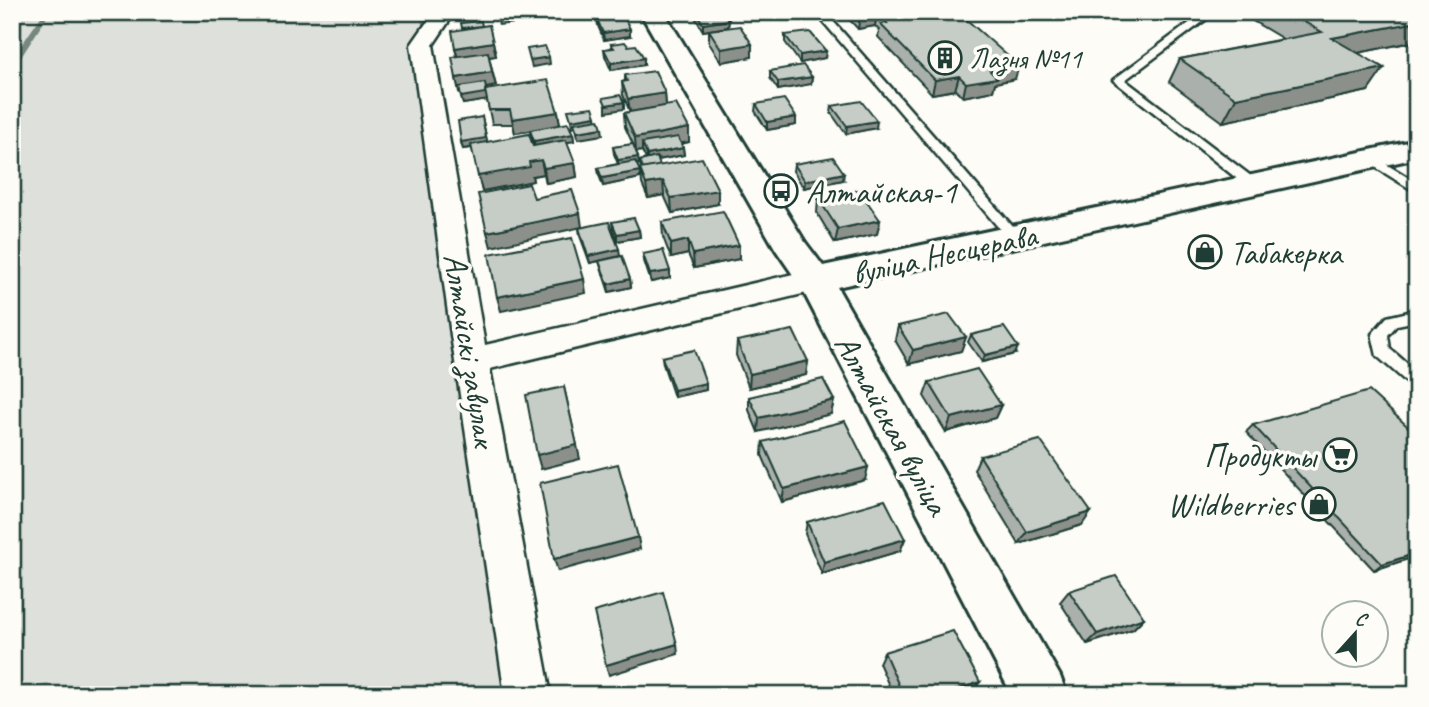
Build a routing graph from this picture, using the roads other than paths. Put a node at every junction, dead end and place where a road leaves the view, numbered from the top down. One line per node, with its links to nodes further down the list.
1 (445, 12): 12 (street, Алтайскі завулак)
2 (652, 12): 10 (main road, Алтайская вуліца)
3 (820, 12): 9 (lane)
4 (1211, 12): 7 (lane)
5 (1417, 149): 6 (main road, вуліца Несцерава)
6 (1371, 159): 7 (main road, вуліца Несцерава); 8 (lane)
7 (1255, 186): 9 (main road, вуліца Несцерава)
8 (1417, 189)
9 (1015, 238): 10 (main road, вуліца Несцерава)
10 (815, 280): 12 (street, вуліца Несцерава); 15 (main road, Алтайская вуліца)
11 (1417, 314): 13 (lane)
12 (472, 361): 14 (street, Алтайскі завулак)
13 (1417, 382)
14 (528, 695)
15 (1041, 695)

